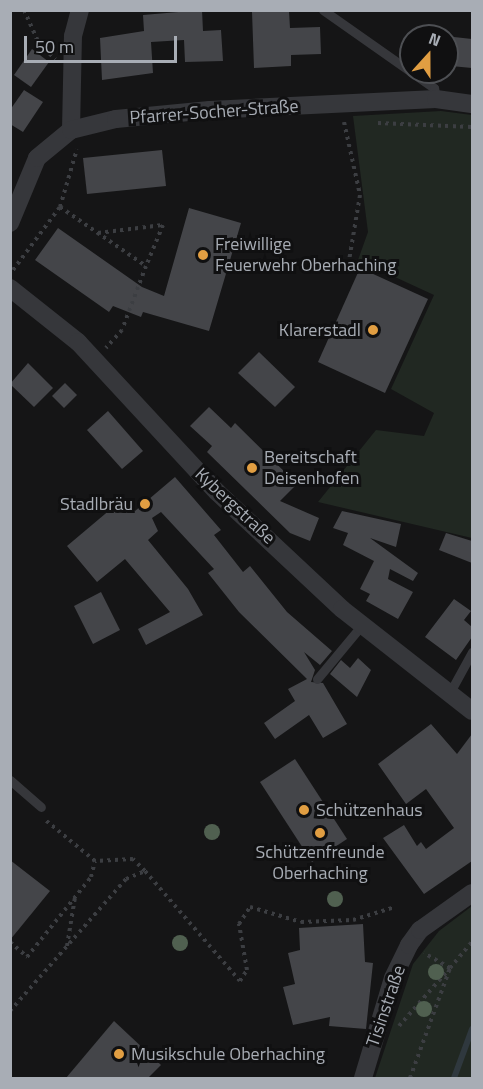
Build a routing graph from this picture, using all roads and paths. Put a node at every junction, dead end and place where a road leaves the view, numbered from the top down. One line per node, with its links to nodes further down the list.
1 (24, 10): 4 (path)
2 (80, 10): 4 (street)
3 (323, 10): 5 (lane)
4 (73, 68): 13 (street)
5 (436, 99): 6 (street, Pfarrer-Socher-Straße); 7 (street, Pfarrer-Socher-Straße)
6 (340, 104): 11 (path); 13 (street, Pfarrer-Socher-Straße)
7 (472, 104)
8 (356, 123): 11 (path)
9 (367, 123): 12 (path)
10 (333, 124): 11 (path)
11 (344, 124): 19 (path)
12 (472, 127)
13 (72, 130): 15 (path); 17 (street, Pfarrer-Socher-Straße)
14 (87, 146): 15 (path)
15 (78, 148): 16 (path)
16 (60, 207): 18 (path); 21 (path)
17 (10, 223)
18 (97, 233): 20 (path); 20 (path)
19 (349, 261)
20 (146, 266): 23 (path)
21 (10, 273)
22 (10, 288): 23 (street, Kybergstraße)
23 (96, 361): 24 (street, Kybergstraße)
24 (362, 626): 26 (lane); 27 (street, Kybergstraße)
25 (472, 652): 27 (lane)
26 (317, 679)
27 (448, 694): 28 (street, Kybergstraße)
28 (472, 711)
29 (10, 780): 30 (lane)
30 (41, 807): 31 (path)
31 (95, 861): 32 (path); 34 (path)
32 (145, 871): 35 (path); 39 (path)
33 (472, 893): 38 (street, Tisinstraße)
34 (75, 896): 36 (path); 39 (path)
35 (392, 908)
36 (10, 942)
37 (472, 942): 40 (path)
38 (409, 945): 40 (path); 42 (street, Tisinstraße)
39 (66, 948): 41 (path)
40 (450, 968): 42 (path); 44 (path)
41 (10, 1011)
42 (370, 1053): 43 (street, Tisinstraße)
43 (363, 1078)
44 (410, 1078)

